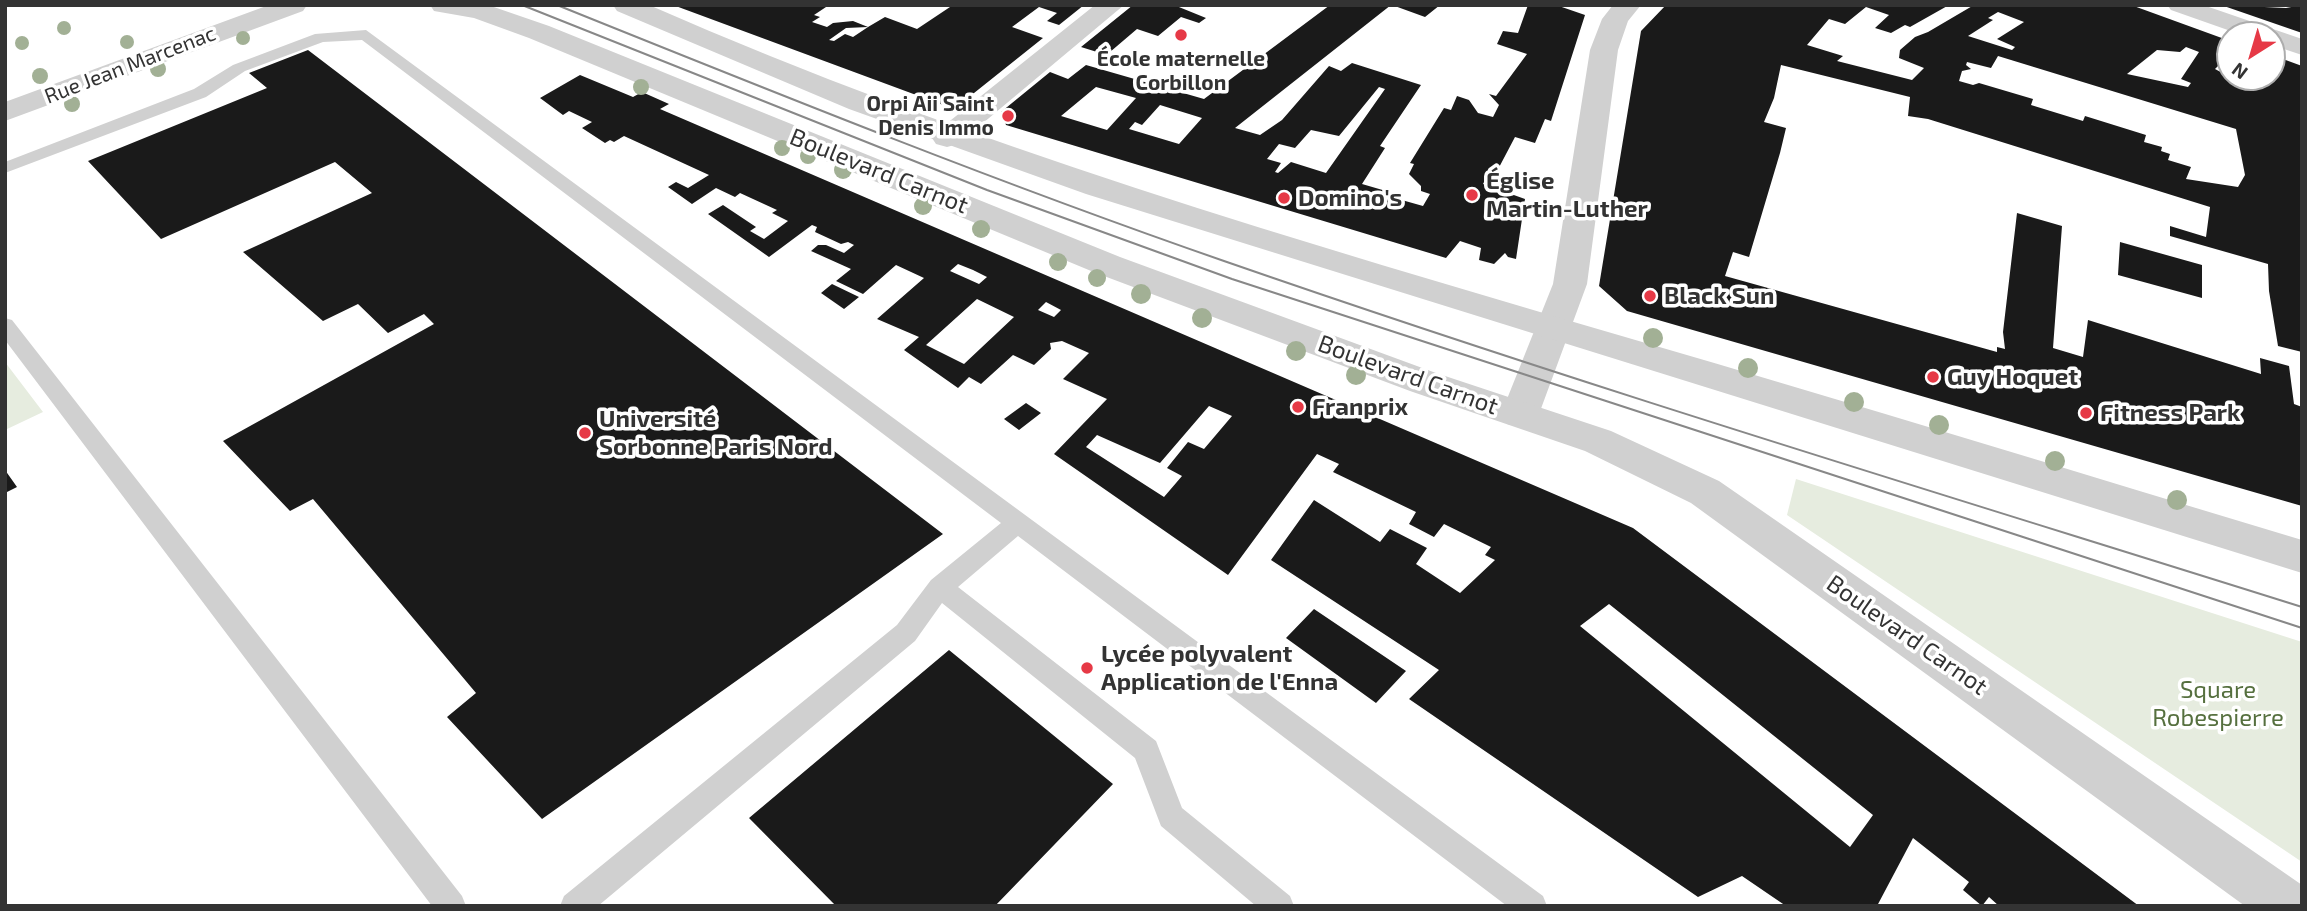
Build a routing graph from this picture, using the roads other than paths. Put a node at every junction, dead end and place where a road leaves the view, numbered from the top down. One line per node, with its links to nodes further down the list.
1 (294, 5): 8 (street, Rue Jean Marcenac)
2 (443, 5): 13 (street, Boulevard Carnot)
3 (626, 5): 9 (street)
4 (1111, 5): 9 (street)
5 (1628, 5): 12 (street)
6 (2179, 5): 7 (street)
7 (2225, 21)
8 (5, 112)
9 (947, 138): 12 (street)
10 (5, 168): 14 (lane)
11 (5, 324): 17 (lane)
12 (1554, 328): 13 (street); 15 (street)
13 (1520, 415): 21 (street, Boulevard Carnot)
14 (1019, 522): 16 (lane); 20 (lane)
15 (2302, 557)
16 (940, 587): 18 (lane); 19 (lane)
17 (451, 906)
18 (575, 906)
19 (1279, 906)
20 (1532, 906)
21 (2288, 906)

